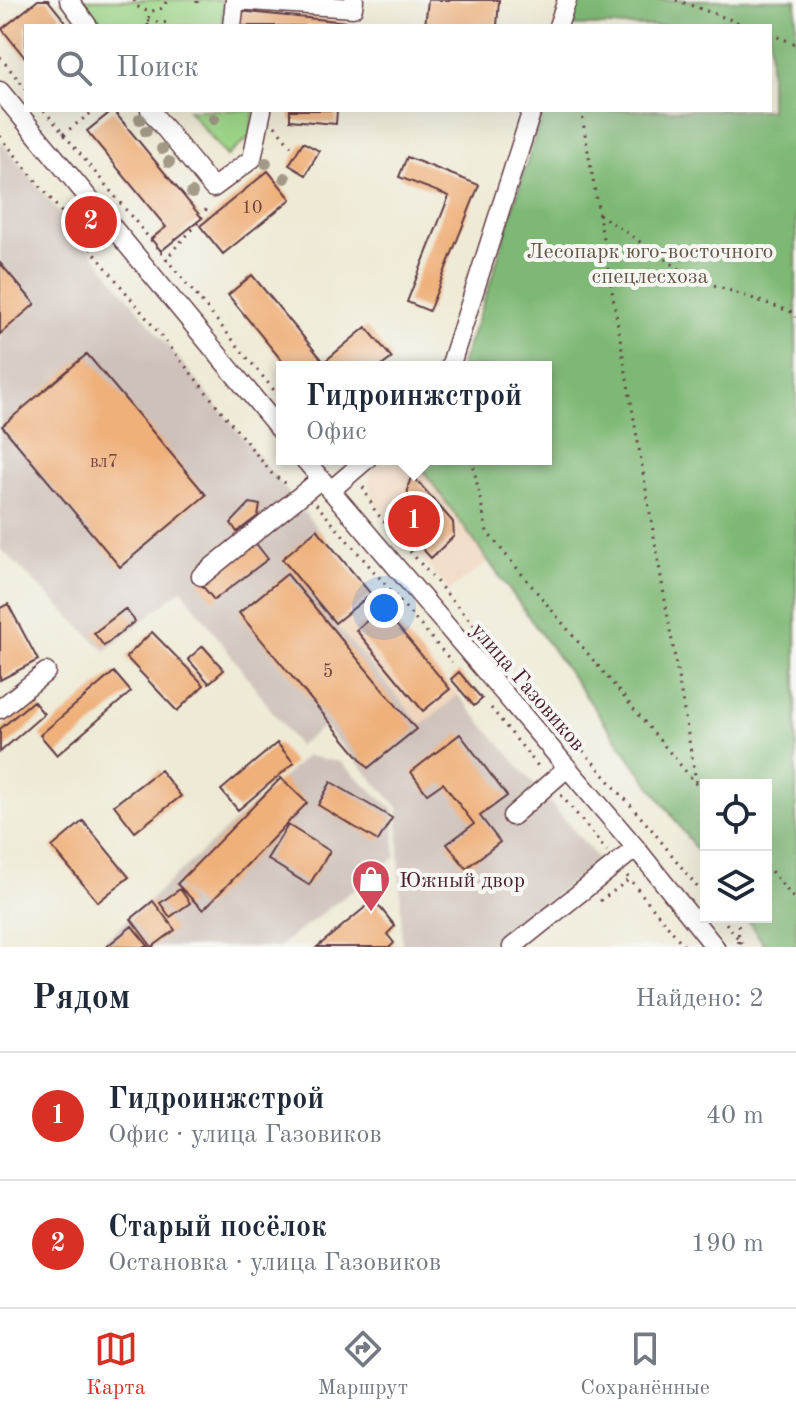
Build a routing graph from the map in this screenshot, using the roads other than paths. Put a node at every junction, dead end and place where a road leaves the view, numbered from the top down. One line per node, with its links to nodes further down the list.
1 (69, 0): 4 (street)
2 (567, 0): 6 (street)
3 (360, 5): 5 (street)
4 (87, 24)
5 (232, 24)
6 (559, 24)
7 (0, 91): 12 (street)
8 (152, 112): 10 (street)
9 (531, 112): 11 (street)
10 (266, 115)
11 (452, 361)
12 (276, 425)
13 (309, 465): 15 (street, улица Газовиков)
14 (358, 465): 15 (street)
15 (326, 485): 16 (street); 19 (street, улица Газовиков)
16 (201, 576)
17 (46, 672): 18 (street)
18 (0, 709)
19 (567, 768): 20 (street); 21 (street, улица Газовиков)
20 (512, 816)
21 (636, 848): 22 (street); 23 (street, улица Газовиков)
22 (512, 947)
23 (715, 947)

